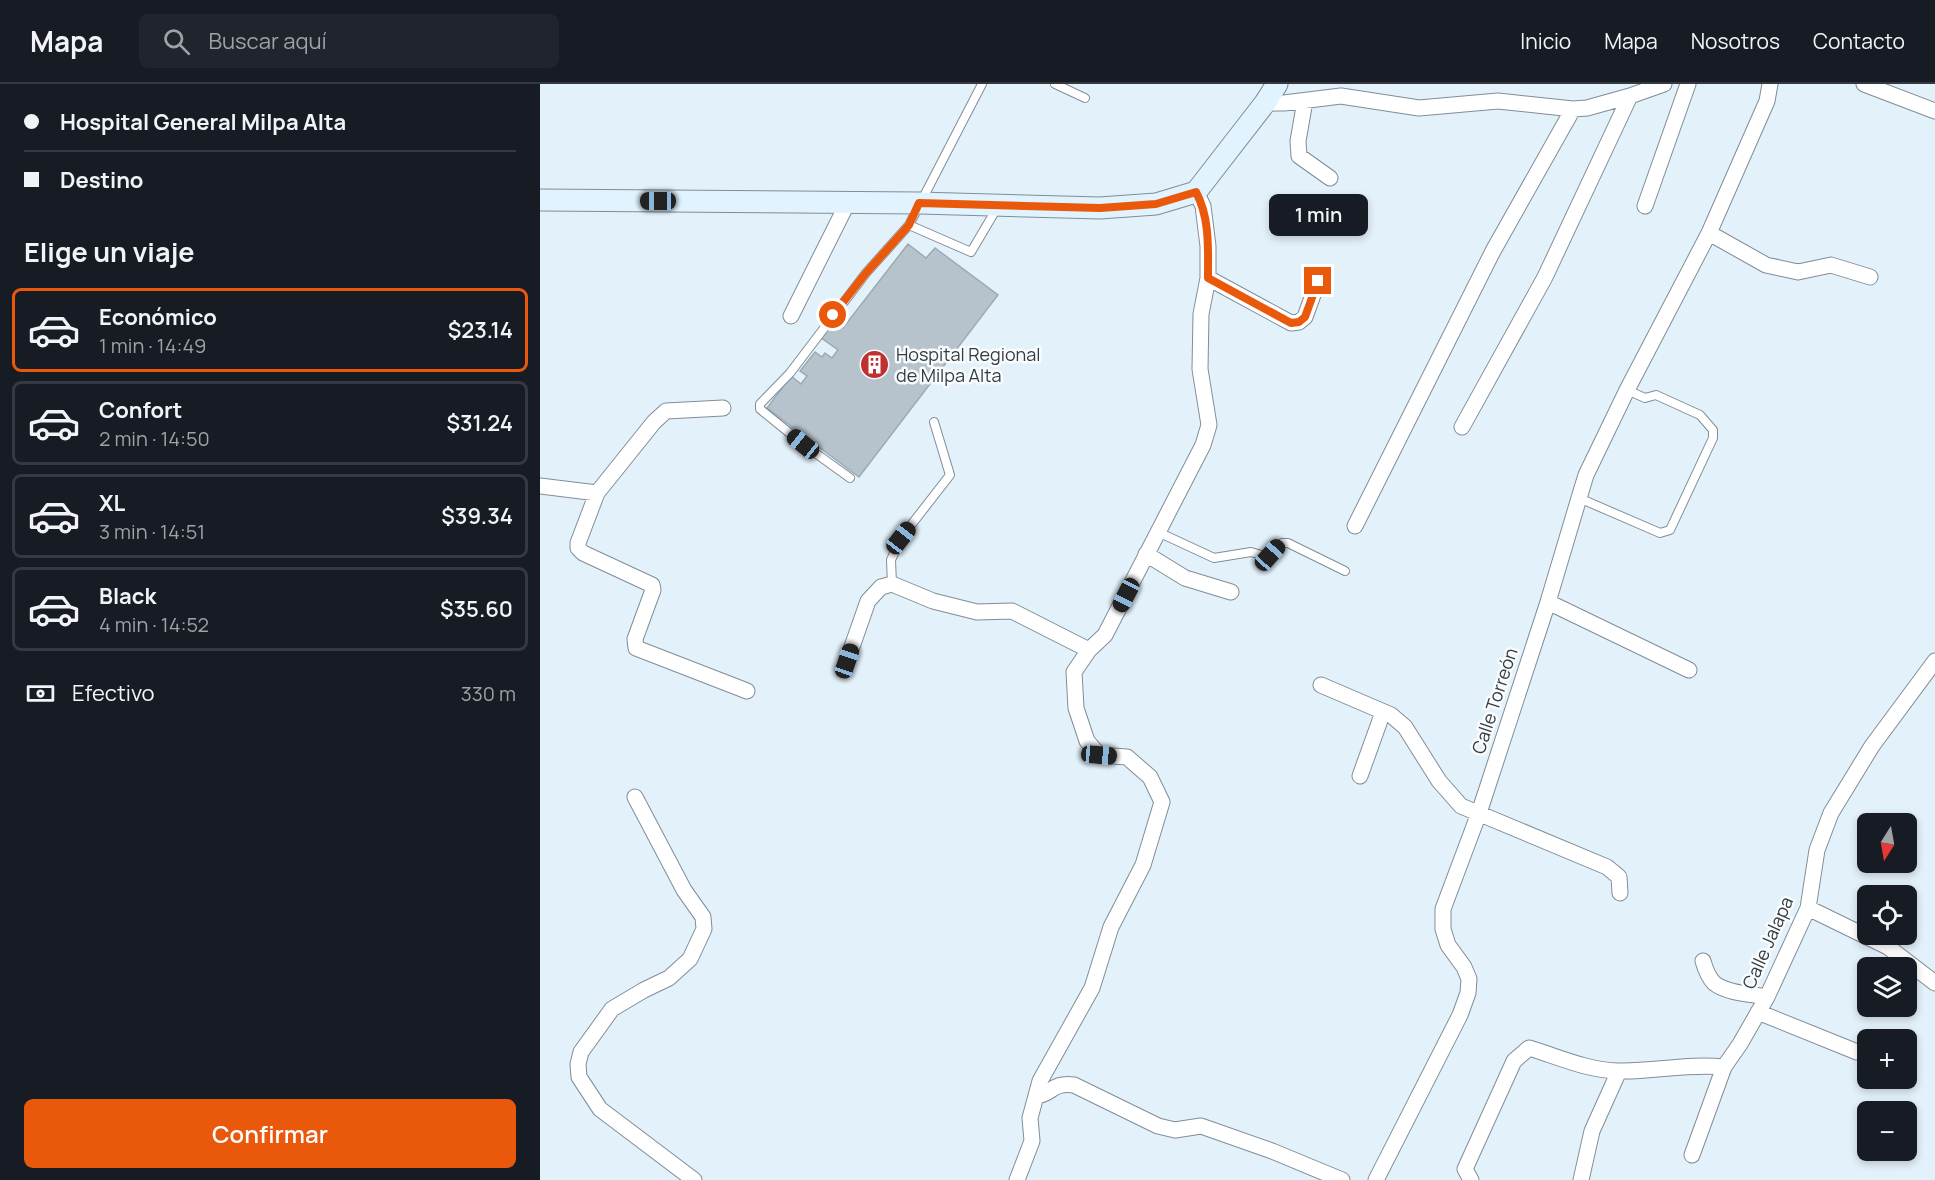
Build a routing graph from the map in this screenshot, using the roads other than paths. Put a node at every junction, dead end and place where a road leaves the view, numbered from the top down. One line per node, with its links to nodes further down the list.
1 (982, 84): 18 (lane)
2 (1055, 84): 9 (lane)
3 (1277, 84): 11 (main road)
4 (1665, 84): 8 (street)
5 (1688, 84): 20 (street)
6 (1770, 84): 22 (street, Calle Torreón)
7 (1864, 84): 13 (street)
8 (1630, 96): 12 (street); 30 (street)
9 (1085, 98)
10 (1305, 101): 11 (street); 12 (street); 14 (street)
11 (1265, 103): 15 (main road)
12 (1573, 109): 35 (street)
13 (1935, 111)
14 (1330, 178)
15 (1196, 192): 19 (main road); 24 (street)
16 (540, 201): 17 (main road)
17 (848, 202): 18 (main road); 26 (street)
18 (919, 203): 19 (main road); 21 (lane)
19 (999, 205): 21 (lane)
20 (1645, 206)
21 (909, 225): 31 (lane)
22 (1708, 233): 23 (street); 27 (street, Calle Torreón)
23 (1870, 277)
24 (1208, 278): 25 (street); 36 (street)
25 (1318, 281)
26 (791, 316)
27 (1627, 390): 34 (street, Calle Torreón); 34 (lane)
28 (723, 408): 33 (street)
29 (934, 422): 39 (lane)
30 (1462, 427)
31 (850, 478)
32 (540, 486): 33 (street)
33 (597, 493): 47 (street)
34 (1579, 498): 41 (street, Calle Torreón)
35 (1355, 526)
36 (1158, 532): 37 (street); 38 (lane)
37 (1146, 554): 40 (street); 42 (street)
38 (1345, 571)
39 (892, 584): 42 (street); 43 (street)
40 (1231, 592)
41 (1548, 602): 45 (street); 51 (street, Calle Torreón)
42 (1089, 650): 61 (street)
43 (847, 661)
44 (1935, 661): 53 (street, Calle Jalapa)
45 (1689, 670)
46 (1321, 686): 48 (street)
47 (747, 691)
48 (1383, 712): 49 (street); 51 (street)
49 (1360, 776)
50 (635, 797): 63 (street)
51 (1479, 813): 52 (street); 66 (street, Calle Torreón)
52 (1620, 893)
53 (1808, 908): 55 (street); 56 (street, Calle Jalapa)
54 (1703, 961): 56 (street)
55 (1935, 983)
56 (1767, 997): 57 (street, Calle Jalapa)
57 (1758, 1012): 58 (street); 59 (street, Calle Jalapa)
58 (1857, 1052)
59 (1724, 1067): 60 (street); 62 (street, Calle Jalapa)
60 (1619, 1071): 67 (street); 68 (street)
61 (1036, 1096): 64 (street); 65 (street)
62 (1692, 1155)
63 (684, 1177)
64 (1017, 1180)
65 (1342, 1180)
66 (1376, 1180)
67 (1471, 1180)
68 (1581, 1180)

